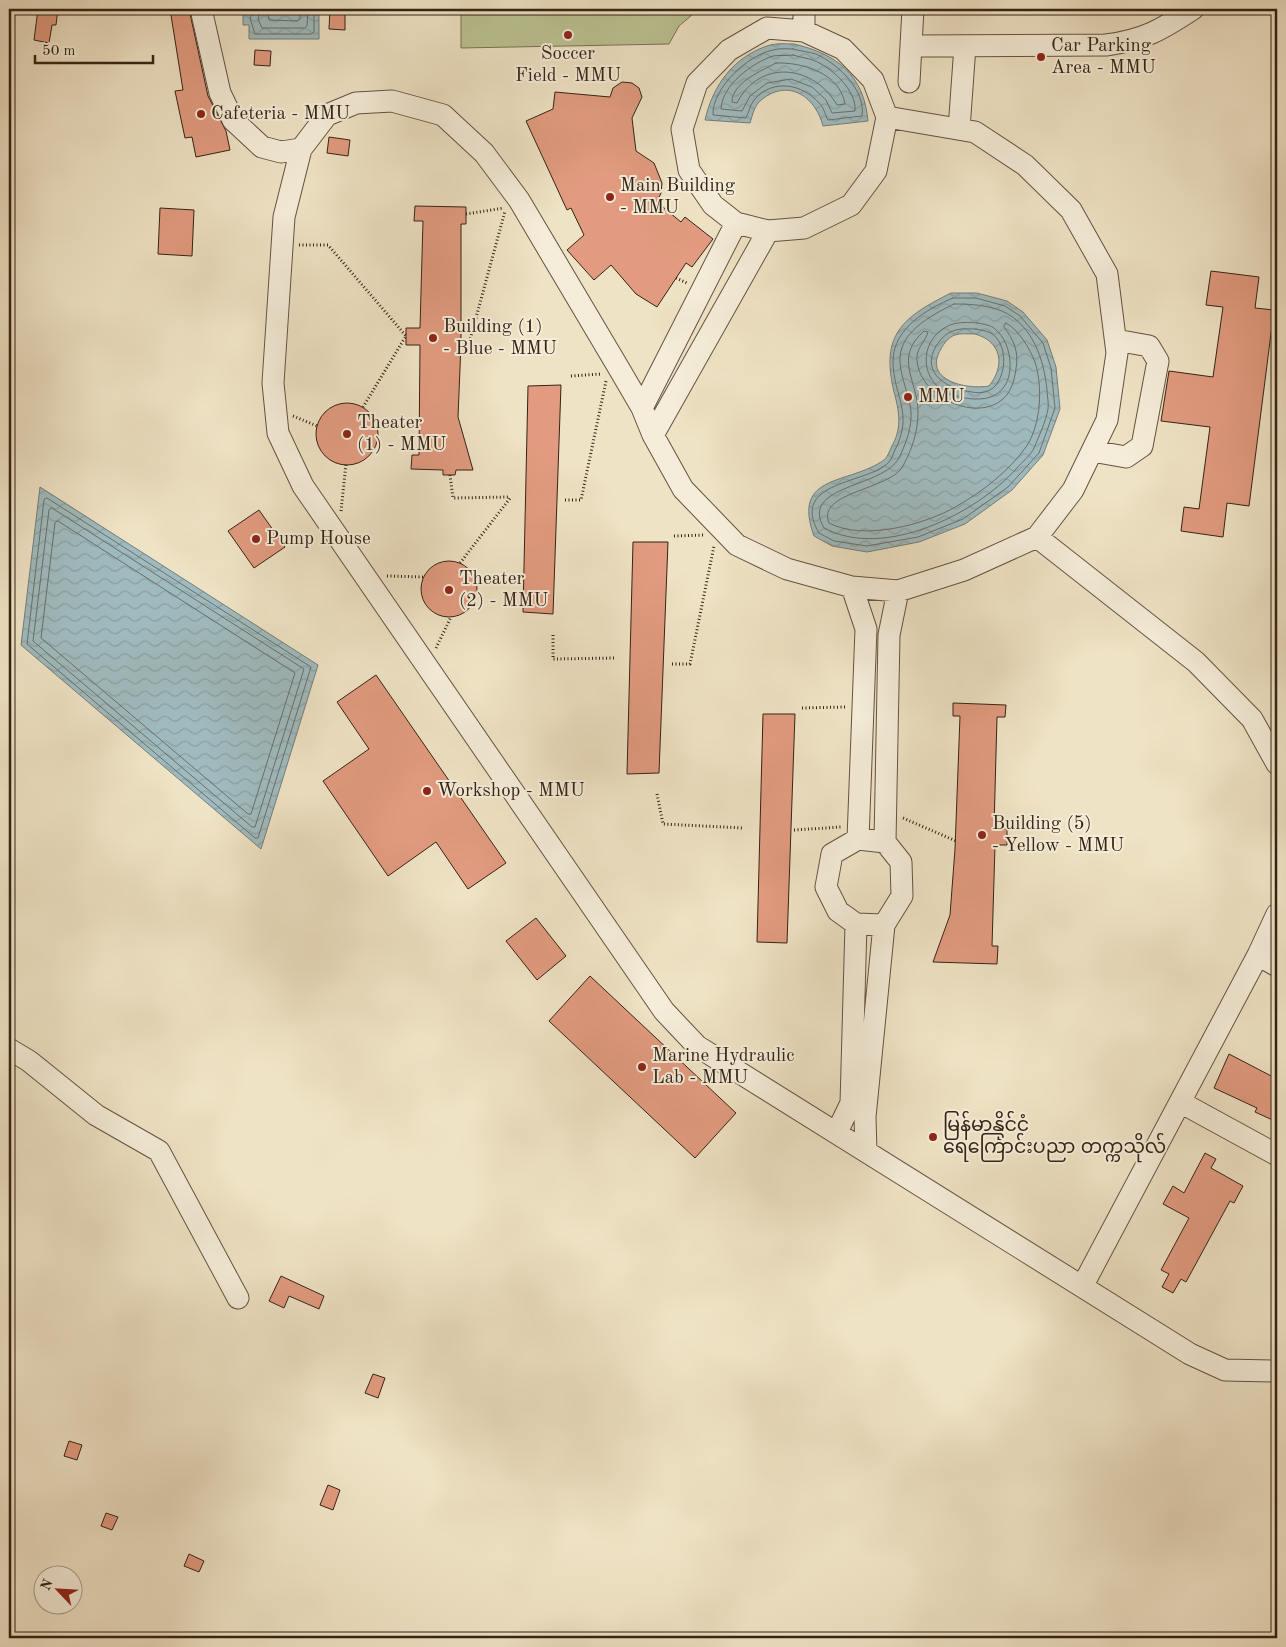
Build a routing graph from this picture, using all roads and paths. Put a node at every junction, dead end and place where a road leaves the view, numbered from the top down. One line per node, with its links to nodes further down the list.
1 (201, 9): 12 (street)
2 (804, 9): 6 (street)
3 (913, 9): 7 (street)
4 (1193, 9): 8 (street)
5 (768, 18): 6 (street); 14 (street)
6 (804, 31): 10 (street)
7 (911, 46): 8 (street); 9 (street)
8 (965, 46): 11 (street)
9 (910, 82)
10 (887, 117): 11 (street); 15 (street)
11 (959, 129): 17 (street)
12 (302, 149): 16 (street); 21 (street)
13 (466, 214): 18 (path)
14 (736, 223): 15 (street); 21 (street)
15 (768, 230): 22 (street)
16 (282, 245): 20 (path); 27 (street)
17 (1116, 340): 23 (street); 23 (street)
18 (461, 341)
19 (572, 376): 26 (path)
20 (363, 407)
21 (642, 408): 22 (street)
22 (653, 434): 33 (street)
23 (1092, 451): 28 (street)
24 (346, 464): 27 (path)
25 (450, 475): 30 (path)
26 (566, 500)
27 (338, 537): 31 (street)
28 (1037, 537): 34 (street); 42 (street)
29 (714, 545): 38 (path)
30 (460, 563)
31 (365, 576): 32 (path); 39 (street)
32 (424, 577)
33 (852, 587): 34 (street); 40 (street)
34 (898, 591): 44 (street)
35 (450, 617): 39 (path)
36 (553, 635): 37 (path)
37 (616, 658)
38 (672, 664)
39 (428, 667): 57 (street)
40 (863, 707): 41 (path); 47 (street)
41 (802, 708)
42 (1277, 764)
43 (657, 794): 45 (path)
44 (885, 818): 48 (path); 49 (street)
45 (743, 828)
46 (794, 830): 47 (path)
47 (858, 833): 49 (street); 51 (street)
48 (956, 841)
49 (885, 842): 52 (street)
50 (1277, 914): 53 (street)
51 (856, 924): 52 (street); 57 (street)
52 (884, 925): 58 (street)
53 (1258, 955): 54 (street); 56 (street)
54 (1277, 966)
55 (9, 1049): 61 (street)
56 (1180, 1102): 59 (street); 60 (street)
57 (837, 1132): 58 (street)
58 (866, 1151): 60 (street)
59 (1277, 1155)
60 (1083, 1285): 62 (street)
61 (238, 1298)
62 (1277, 1371)

